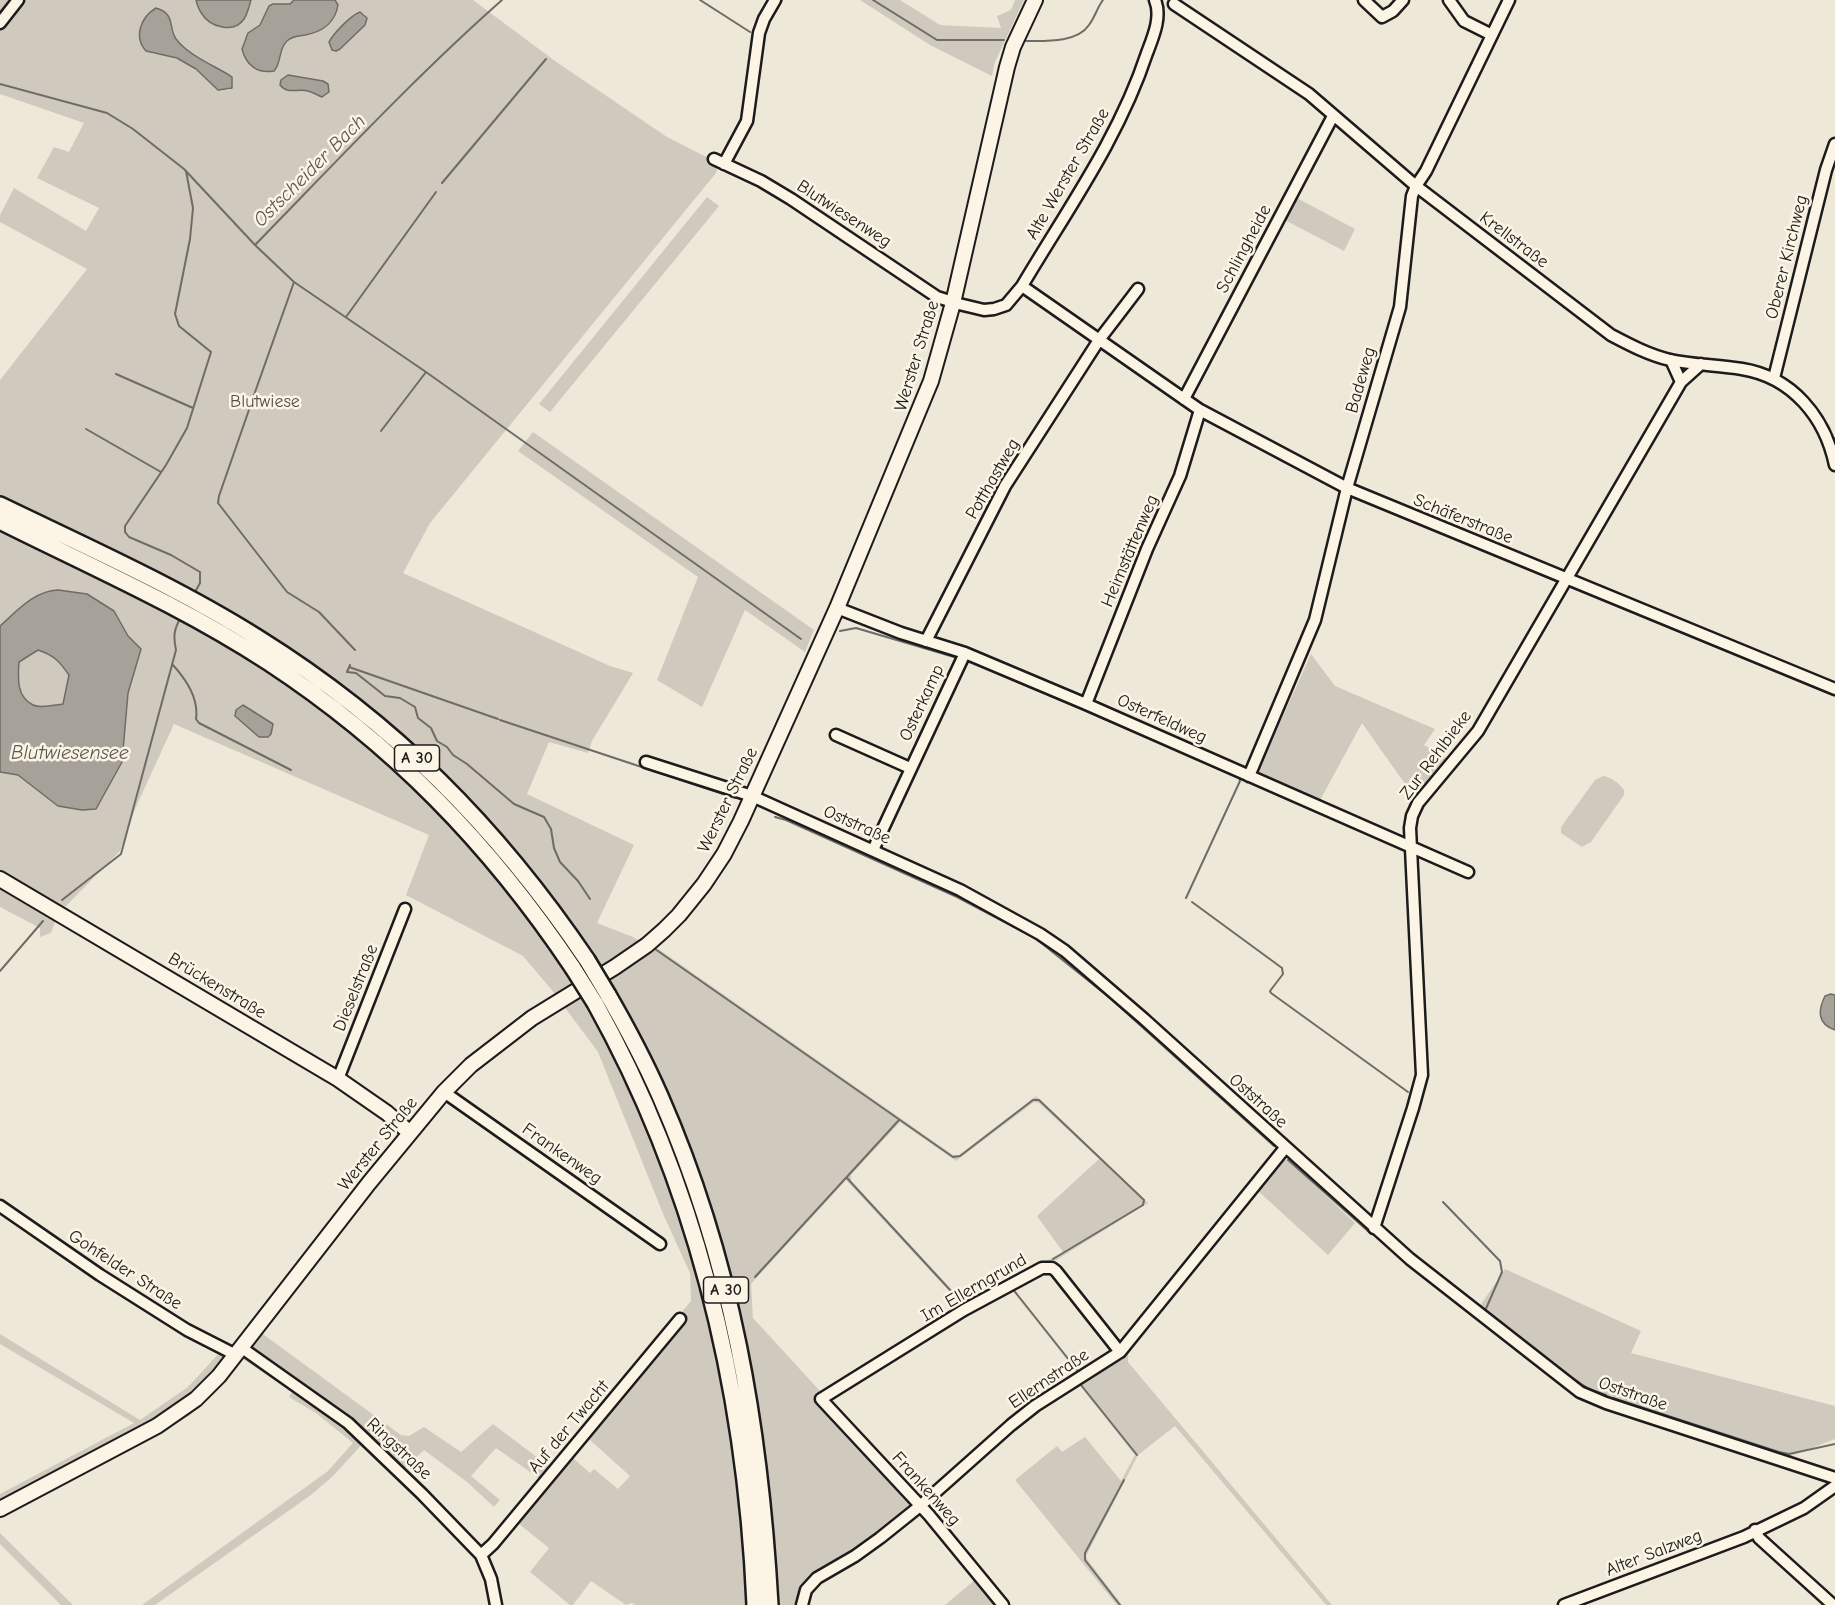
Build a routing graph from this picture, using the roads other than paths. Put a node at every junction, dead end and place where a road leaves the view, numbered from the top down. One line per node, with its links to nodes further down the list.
1 (18, 0): 10 (street)
2 (775, 0): 17 (street, Blutwiesenweg)
3 (1035, 0): 17 (main road, Werster Straße)
4 (1364, 0): 5 (street)
5 (1403, 0)
6 (1449, 0): 11 (street)
7 (1509, 0): 11 (street, Badeweg)
8 (1176, 2): 9 (street); 12 (street, Krellstraße)
9 (1156, 3): 15 (street, Alte Werster Straße)
10 (0, 23)
11 (1492, 35): 14 (street, Badeweg)
12 (1333, 116): 14 (street, Krellstraße); 23 (street, Schlingheide)
13 (1835, 144): 21 (street, Oberer Kirchweg)
14 (1416, 186): 19 (street, Krellstraße); 26 (street, Badeweg)
15 (1022, 286): 17 (street, Alte Werster Straße); 18 (street, Schäferstraße)
16 (1137, 289): 18 (street)
17 (953, 303): 30 (main road, Werster Straße)
18 (1099, 340): 23 (street, Schäferstraße); 32 (street, Potthastweg)
19 (1671, 360): 20 (street, Krellstraße); 22 (street)
20 (1701, 364): 21 (street, Krellstraße); 22 (street, Zur Rehlbieke)
21 (1774, 378): 25 (street, Krellstraße)
22 (1681, 382): 29 (street, Zur Rehlbieke)
23 (1184, 399): 24 (street, Schäferstraße)
24 (1200, 410): 26 (street, Schäferstraße); 35 (street, Heimstättenweg)
25 (1835, 465)
26 (1347, 488): 29 (street, Schäferstraße); 39 (street, Badeweg)
27 (0, 505): 31 (highway, A 30)
28 (0, 521): 31 (highway, A 30)
29 (1566, 579): 34 (street, Schäferstraße); 41 (street, Zur Rehlbieke)
30 (837, 608): 32 (street, Osterfeldweg); 40 (main road, Werster Straße)
31 (198, 613): 46 (highway, A 30, bridge)
32 (926, 641): 33 (street, Osterfeldweg)
33 (965, 653): 35 (street, Osterfeldweg); 38 (street, Osterkamp)
34 (1835, 689)
35 (1086, 704): 39 (street, Osterfeldweg)
36 (836, 735): 38 (street, Osterkamp)
37 (646, 762): 40 (street, Oststraße)
38 (910, 768): 42 (street, Osterkamp)
39 (1249, 776): 41 (street, Osterfeldweg)
40 (752, 796): 42 (street, Oststraße); 48 (main road, Werster Straße)
41 (1411, 848): 43 (street, Osterfeldweg); 52 (street, Zur Rehlbieke)
42 (873, 850): 50 (street, Oststraße)
43 (1468, 872)
44 (0, 879): 47 (main road, Brückenstraße)
45 (405, 909): 47 (street, Dieselstraße)
46 (602, 999): 65 (highway, A 30); 66 (highway, A 30)
47 (338, 1079): 49 (main road, Brückenstraße)
48 (444, 1092): 49 (main road, Werster Straße); 53 (street, Frankenweg)
49 (409, 1132): 55 (main road, Werster Straße)
50 (1285, 1148): 52 (street, Oststraße); 56 (street, Ellernstraße)
51 (0, 1206): 55 (street, Gohfelder Straße)
52 (1374, 1228): 58 (street, Oststraße)
53 (660, 1244)
54 (680, 1318): 63 (street, Auf der Twacht)
55 (239, 1351): 61 (main road, Werster Straße); 63 (street, Ringstraße)
56 (1120, 1352): 57 (street, Im Ellerngrund); 60 (street, Ellernstraße)
57 (821, 1400): 60 (street, Frankenweg)
58 (1835, 1478)
59 (1835, 1486): 62 (street, Alter Salzweg)
60 (920, 1506): 67 (street, Ellernstraße); 68 (street, Frankenweg)
61 (0, 1509)
62 (1755, 1530): 69 (street, Alter Salzweg); 70 (street)
63 (481, 1555): 64 (street, Ringstraße)
64 (496, 1605)
65 (755, 1605)
66 (770, 1605)
67 (802, 1605)
68 (1003, 1605)
69 (1564, 1605)
70 (1833, 1605)

